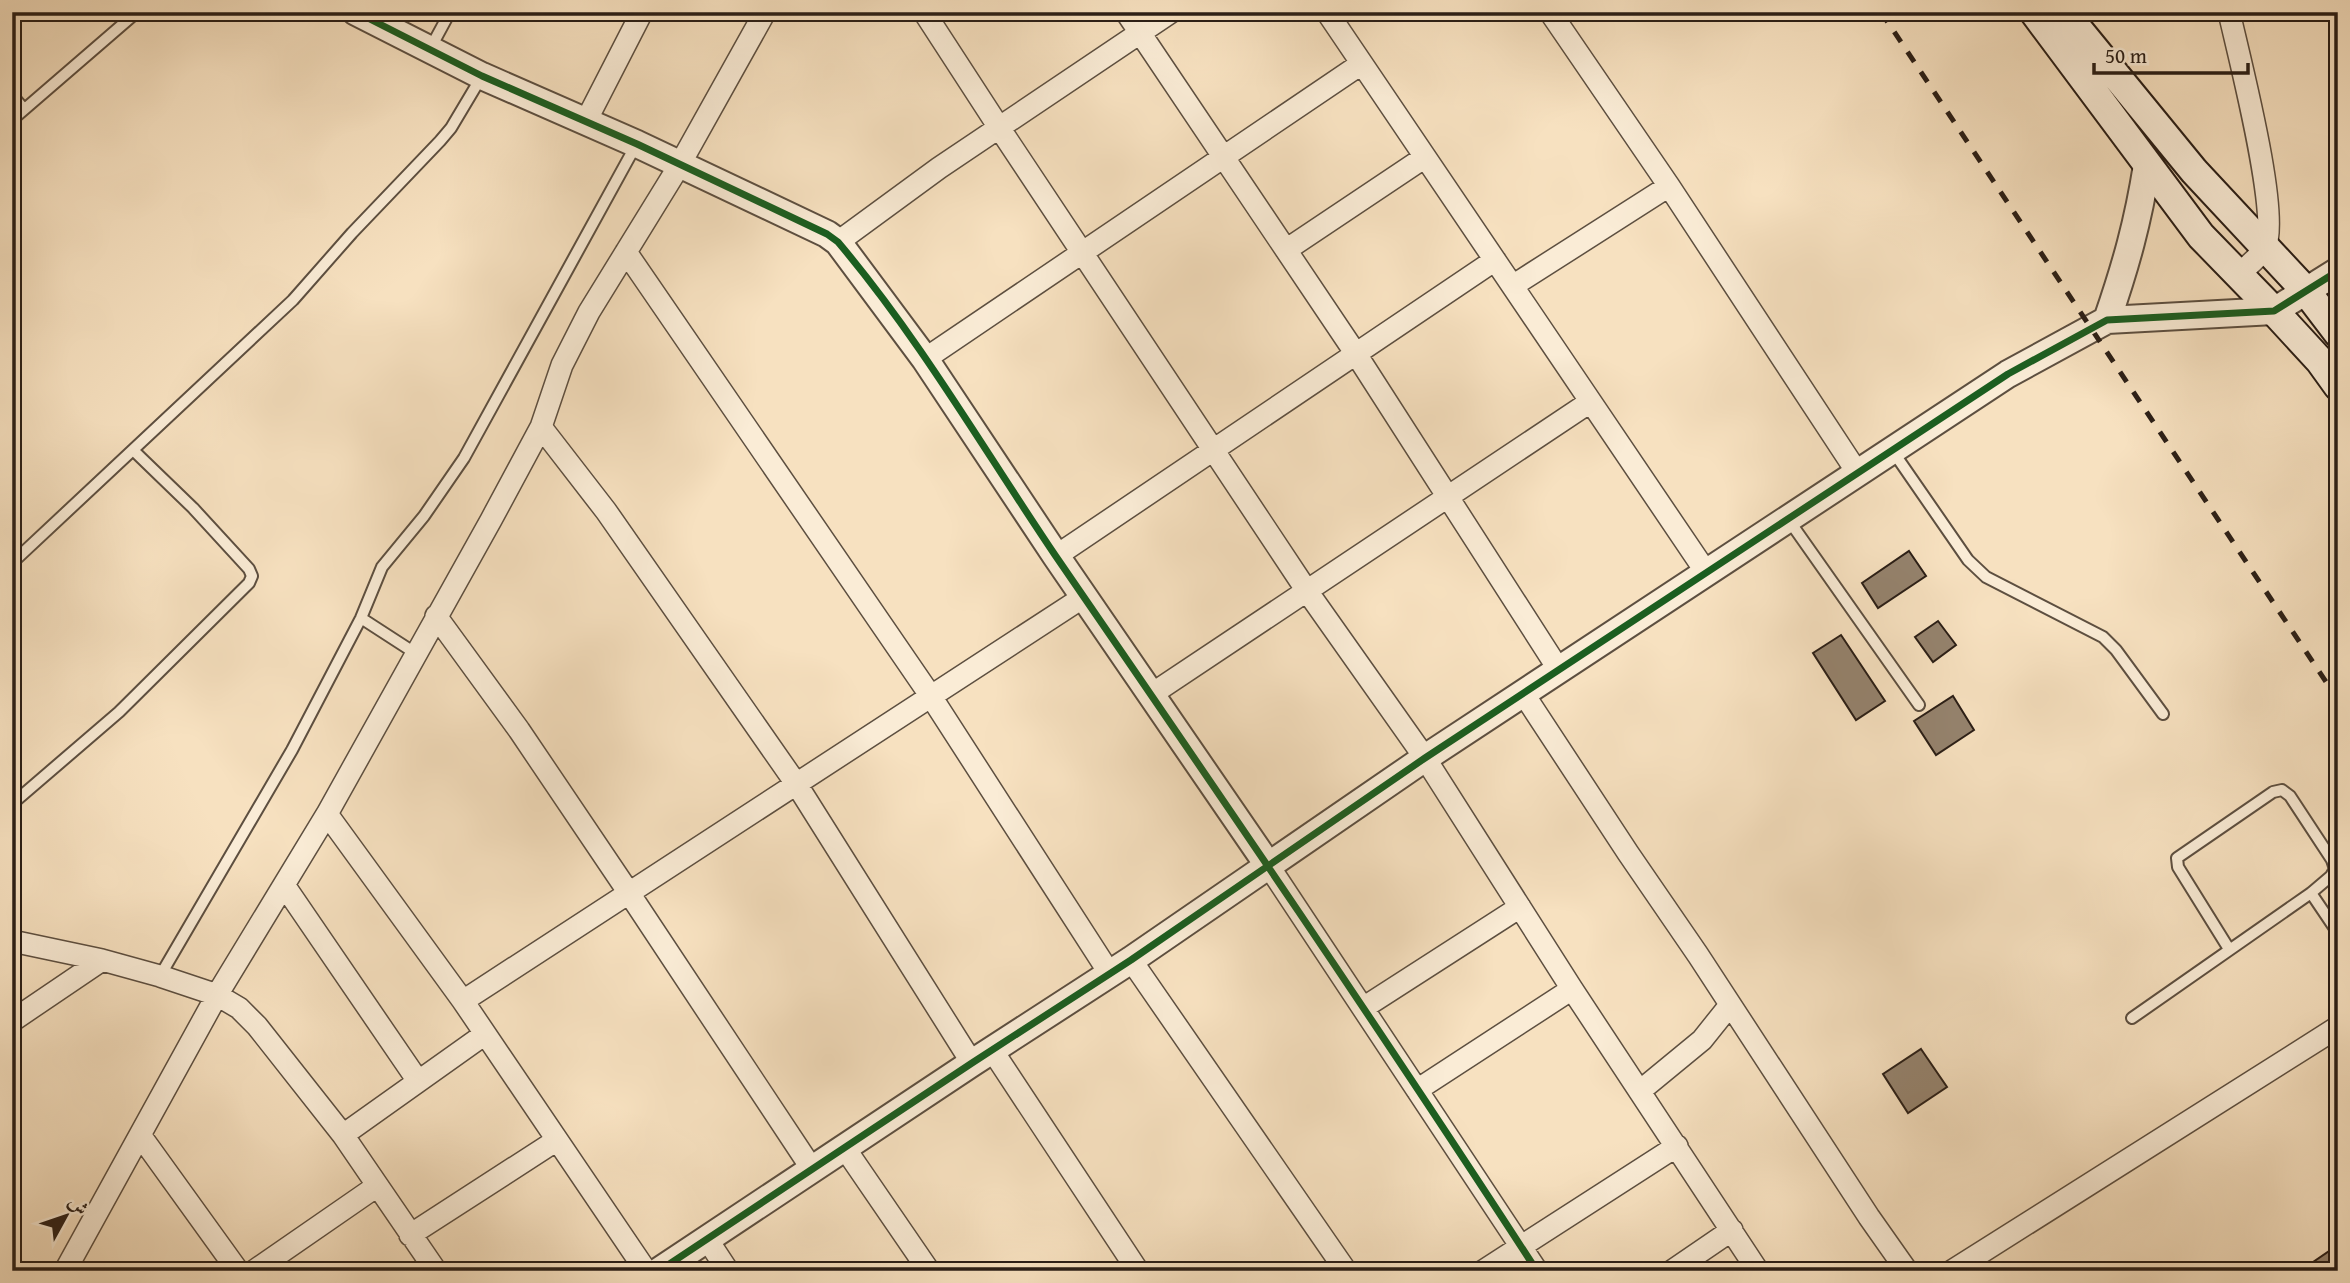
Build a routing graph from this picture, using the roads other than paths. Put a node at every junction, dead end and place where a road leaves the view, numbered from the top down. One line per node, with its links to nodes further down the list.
1 (137, 12): 19 (lane)
2 (356, 12): 15 (street)
3 (450, 12): 15 (lane)
4 (642, 12): 21 (street)
5 (765, 12): 27 (street)
6 (924, 12): 22 (street)
7 (1126, 12): 14 (street)
8 (1171, 12): 14 (street)
9 (1327, 12): 16 (street)
10 (1550, 12): 28 (street)
11 (2034, 12): 13 (main road)
12 (2229, 12): 30 (street)
13 (2066, 27): 26 (main road); 30 (main road)
14 (1140, 33): 22 (street); 24 (street)
15 (429, 51): 17 (street)
16 (1361, 64): 24 (street); 25 (street)
17 (482, 76): 21 (street); 49 (lane)
18 (12, 95): 19 (lane)
19 (24, 109): 20 (lane)
20 (12, 120)
21 (586, 121): 23 (street)
22 (1000, 130): 29 (street); 33 (street)
23 (636, 144): 27 (street); 59 (lane)
24 (1225, 157): 31 (street); 33 (street)
25 (1425, 157): 31 (street); 34 (street)
26 (2147, 165): 36 (main road); 40 (street)
27 (679, 166): 29 (street); 32 (street)
28 (1669, 186): 37 (street); 50 (street)
29 (838, 242): 43 (street)
30 (2265, 247): 36 (street); 38 (main road)
31 (1286, 250): 42 (street)
32 (626, 252): 46 (street); 64 (street)
33 (1082, 253): 43 (street); 47 (street)
34 (1495, 260): 37 (street); 42 (street)
35 (2338, 271): 38 (street)
36 (2238, 275): 39 (main road)
37 (1514, 285): 45 (street)
38 (2306, 291): 39 (street); 41 (main road)
39 (2274, 311): 40 (street); 44 (main road)
40 (2107, 320): 48 (street)
41 (2338, 333)
42 (1356, 354): 47 (street); 51 (street)
43 (925, 359): 53 (street)
44 (2338, 386)
45 (1590, 402): 51 (street); 55 (street)
46 (541, 427): 58 (street); 68 (street)
47 (1214, 448): 53 (street); 56 (street)
48 (1892, 450): 50 (street); 66 (lane)
49 (134, 451): 54 (lane); 69 (lane)
50 (1857, 472): 52 (street)
51 (1448, 495): 56 (street); 61 (street)
52 (1788, 520): 55 (street); 65 (lane)
53 (1056, 556): 57 (street)
54 (12, 563)
55 (1706, 572): 61 (street)
56 (1307, 591): 63 (street); 67 (street)
57 (1085, 596): 63 (street); 64 (street)
58 (436, 616): 60 (street); 73 (street)
59 (361, 618): 60 (lane); 81 (lane)
60 (415, 653): 70 (street)
61 (1559, 670): 62 (street)
62 (1523, 693): 67 (street); 85 (street)
63 (1153, 694): 71 (street)
64 (932, 698): 68 (street); 80 (street)
65 (1919, 705)
66 (2162, 714)
67 (1425, 758): 71 (street); 75 (street)
68 (797, 785): 73 (street); 91 (street)
69 (12, 804)
70 (327, 814): 72 (street); 84 (street)
71 (1268, 865): 80 (street); 86 (street)
72 (284, 885): 83 (street); 92 (street)
73 (629, 893): 84 (street); 100 (street)
74 (2311, 893): 76 (lane); 78 (lane); 78 (lane)
75 (1520, 907): 82 (street); 86 (street)
76 (2338, 933)
77 (12, 941): 79 (street)
78 (2228, 949): 87 (lane)
79 (102, 960): 81 (street); 88 (street)
80 (1120, 967): 91 (street); 115 (street)
81 (160, 976): 83 (street)
82 (1572, 989): 93 (street); 94 (street)
83 (217, 995): 95 (street); 96 (street)
84 (463, 1002): 90 (street)
85 (1730, 1005): 94 (street); 120 (street)
86 (1363, 1008): 93 (street)
87 (2132, 1018)
88 (12, 1020)
89 (2338, 1027): 121 (street)
90 (485, 1034): 92 (street); 97 (street)
91 (982, 1056): 99 (street); 114 (street)
92 (418, 1081): 96 (street)
93 (1417, 1090): 105 (street)
94 (1640, 1091): 98 (street)
95 (140, 1135): 106 (street); 107 (street)
96 (342, 1135): 101 (street)
97 (557, 1140): 103 (street); 110 (street)
98 (1677, 1146): 102 (street); 105 (street)
99 (844, 1147): 100 (street); 113 (street)
100 (811, 1169): 104 (street)
101 (377, 1186): 103 (street); 108 (street)
102 (1732, 1230): 118 (street); 119 (street)
103 (410, 1235): 109 (street)
104 (707, 1239): 111 (street); 112 (street)
105 (1521, 1246): 116 (street); 117 (street)
106 (73, 1266)
107 (238, 1271)
108 (254, 1271)
109 (436, 1271)
110 (646, 1271)
111 (659, 1271)
112 (728, 1271)
113 (929, 1271)
114 (1138, 1271)
115 (1346, 1271)
116 (1483, 1271)
117 (1537, 1271)
118 (1672, 1271)
119 (1758, 1271)
120 (1907, 1271)
121 (1952, 1271)

